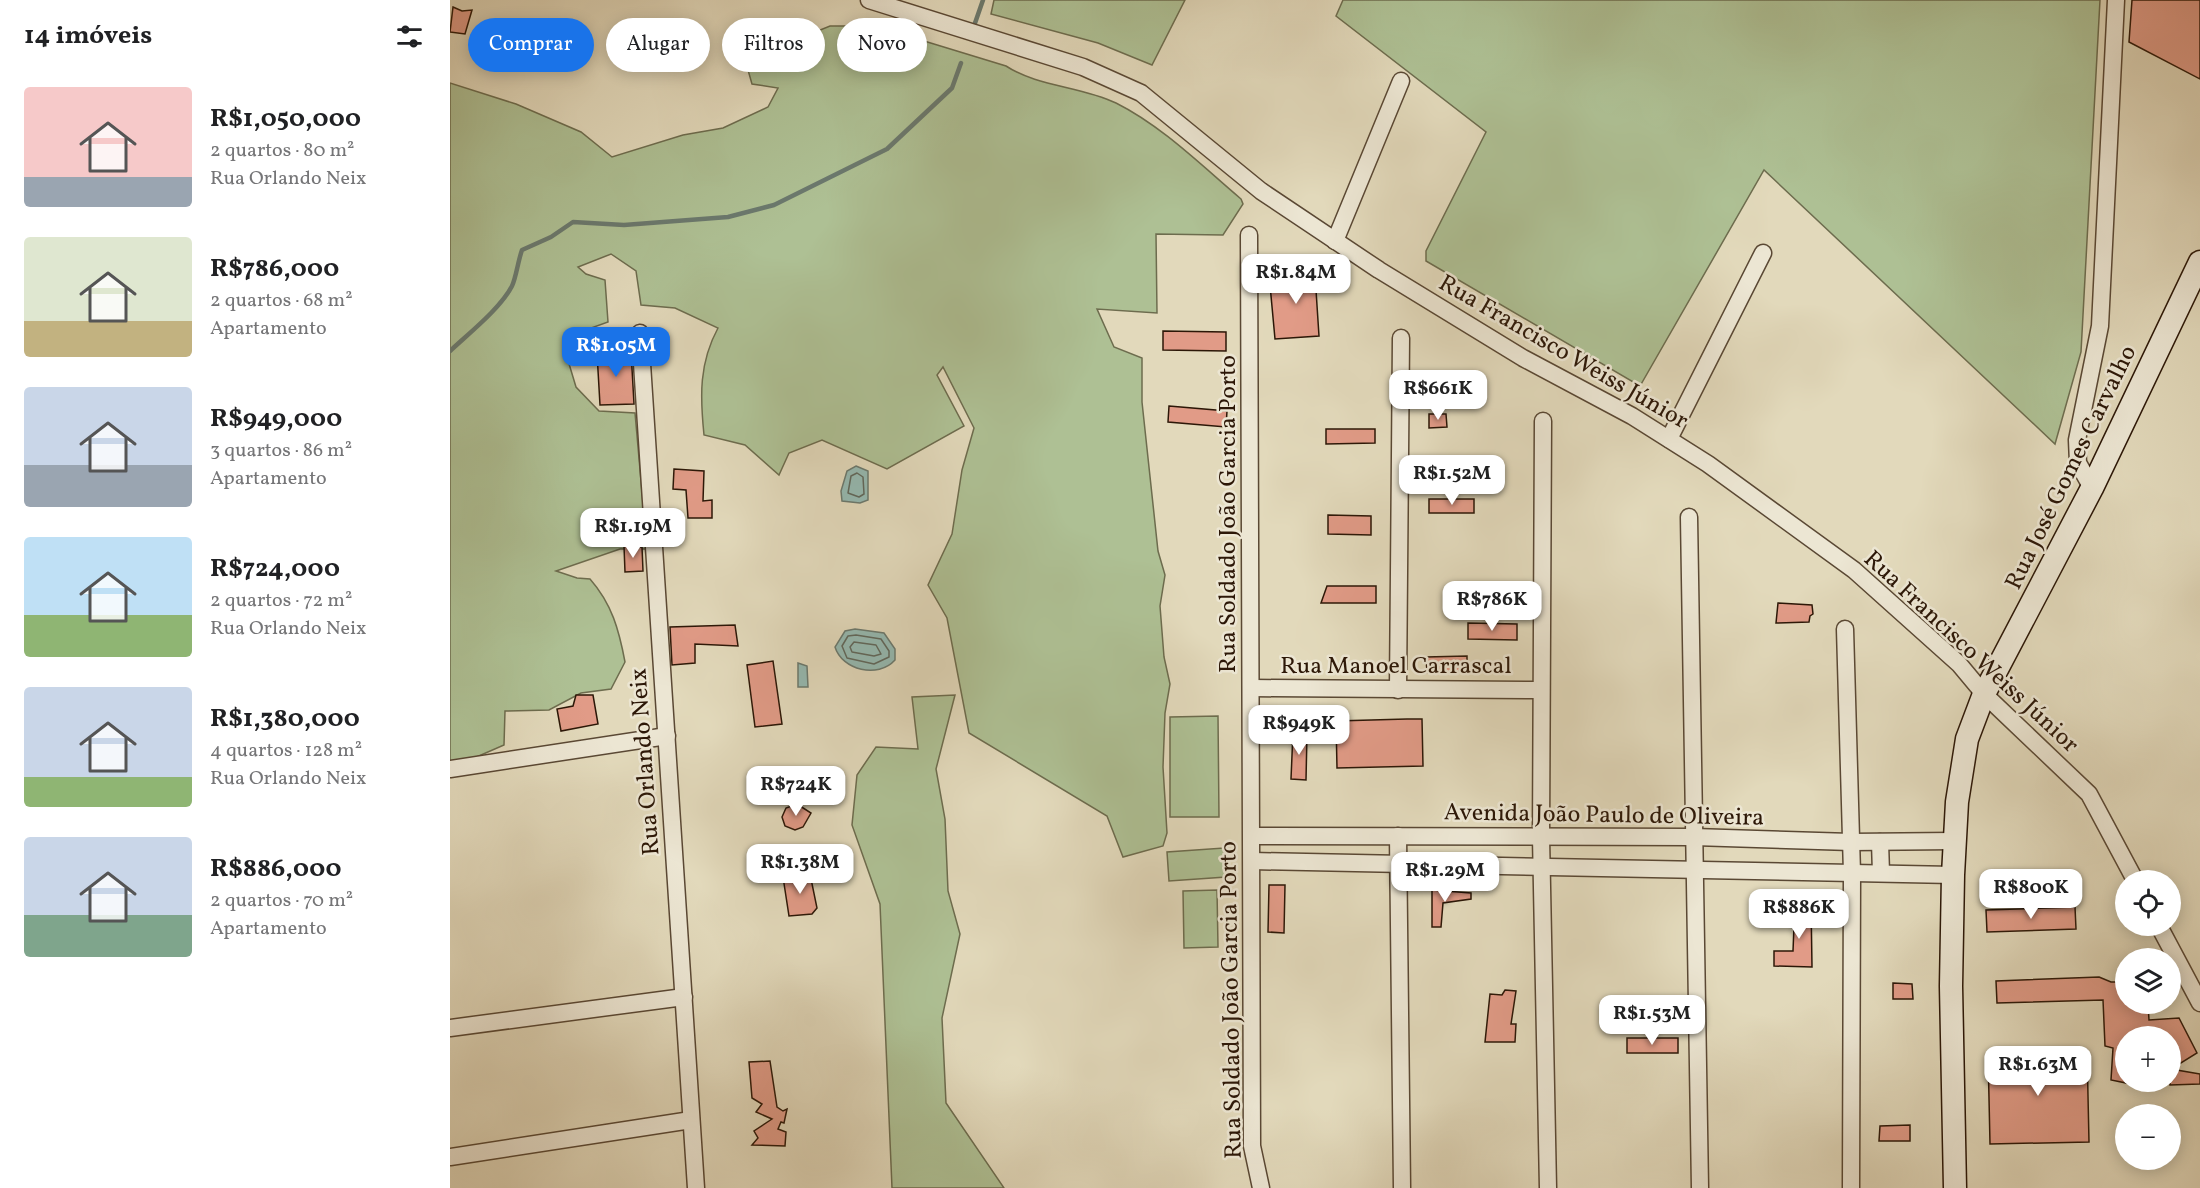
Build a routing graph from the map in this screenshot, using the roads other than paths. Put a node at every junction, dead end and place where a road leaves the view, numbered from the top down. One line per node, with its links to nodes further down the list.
1 (869, 0): 5 (street, Rua Francisco Weiss Júnior)
2 (2116, 0): 12 (street)
3 (1401, 81): 5 (street)
4 (1249, 235): 15 (street, Rua Soldado João Garcia Porto)
5 (1335, 241): 11 (street, Rua Francisco Weiss Júnior)
6 (1763, 253): 11 (street)
7 (2200, 261): 12 (main road, Rua José Gomes Carvalho)
8 (640, 333): 19 (street, Rua Orlando Neix)
9 (1401, 338): 16 (street)
10 (1543, 422): 17 (street)
11 (1669, 439): 18 (street, Rua Francisco Weiss Júnior)
12 (2092, 488): 18 (main road, Rua José Gomes Carvalho)
13 (1689, 517): 24 (street)
14 (1845, 629): 27 (street)
15 (1252, 688): 16 (street, Rua Manoel Carrascal); 21 (street, Rua Soldado João Garcia Porto)
16 (1398, 690): 17 (street, Rua Manoel Carrascal)
17 (1541, 690): 23 (street)
18 (1984, 694): 25 (main road, Rua José Gomes Carvalho); 32 (street, Rua Francisco Weiss Júnior)
19 (667, 736): 20 (street); 37 (street, Rua Orlando Neix)
20 (450, 769)
21 (1252, 836): 22 (street, Avenida João Paulo de Oliveira); 28 (street, Rua Soldado João Garcia Porto)
22 (1398, 836): 23 (street, Avenida João Paulo de Oliveira); 29 (street)
23 (1541, 837): 24 (street, Avenida João Paulo de Oliveira); 30 (street)
24 (1695, 837): 27 (street, Avenida João Paulo de Oliveira); 31 (street)
25 (1954, 841): 26 (street, Avenida João Paulo de Oliveira); 35 (main road, Rua José Gomes Carvalho)
26 (1880, 842): 27 (street, Avenida João Paulo de Oliveira); 34 (street)
27 (1851, 846): 33 (street)
28 (1252, 861): 29 (street); 43 (street, Rua Soldado João Garcia Porto)
29 (1398, 863): 30 (street); 44 (street)
30 (1542, 866): 31 (street); 45 (street)
31 (1695, 869): 33 (street); 46 (street)
32 (2130, 870)
33 (1852, 873): 34 (street); 47 (street)
34 (1881, 873): 35 (street)
35 (1953, 875): 48 (main road, Rua José Gomes Carvalho)
36 (2164, 936): 38 (street)
37 (684, 997): 39 (street); 40 (street, Rua Orlando Neix)
38 (2200, 1003)
39 (450, 1028)
40 (691, 1120): 41 (street); 42 (street, Rua Orlando Neix)
41 (450, 1157)
42 (696, 1188)
43 (1261, 1188)
44 (1402, 1188)
45 (1548, 1188)
46 (1700, 1188)
47 (1851, 1188)
48 (1955, 1188)

